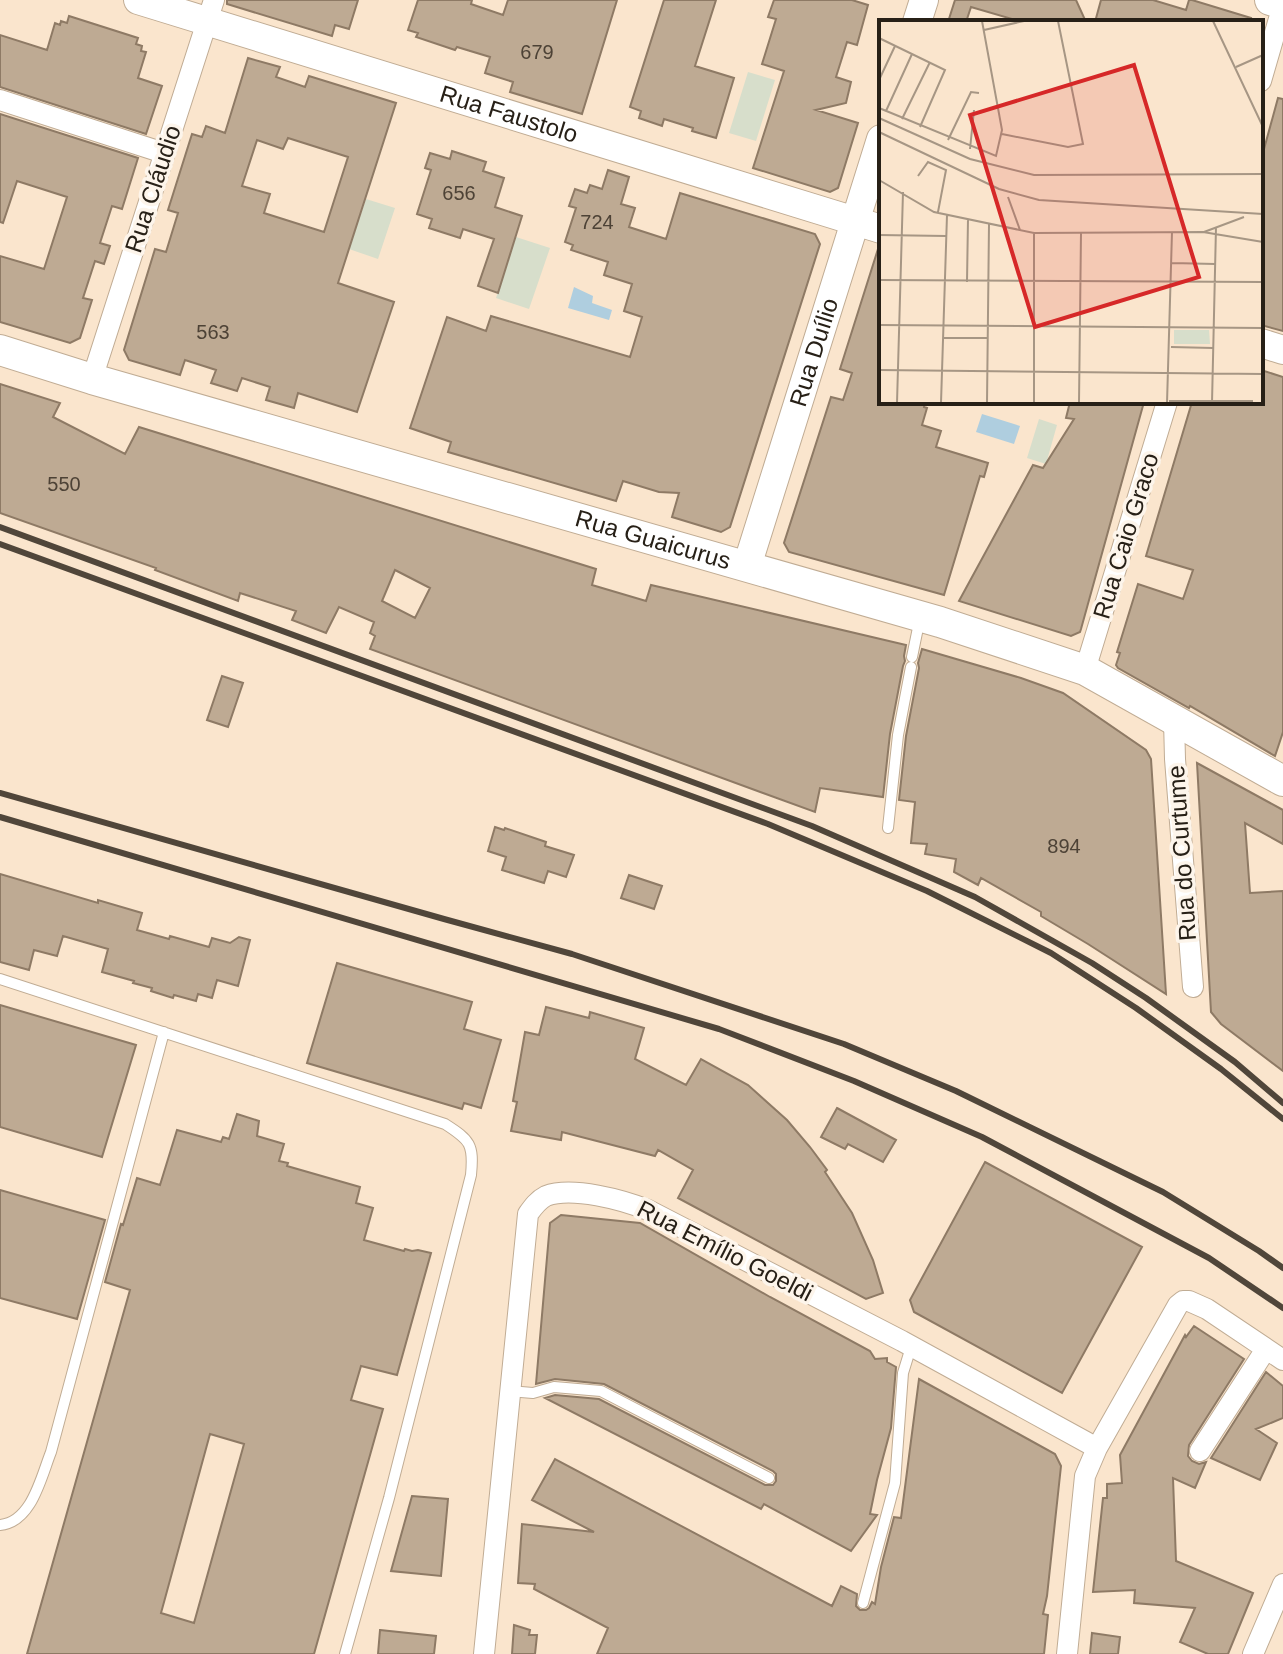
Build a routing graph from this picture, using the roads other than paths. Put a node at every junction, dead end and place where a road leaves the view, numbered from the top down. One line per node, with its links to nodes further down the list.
1 (138, 0): 5 (street, Rua Faustolo)
2 (924, 0): 6 (street)
3 (1270, 0): 4 (main road)
4 (1283, 5): 7 (street)
5 (210, 11): 10 (street, Rua Cláudio); 11 (street, Rua Faustolo)
6 (918, 20)
7 (1263, 74)
8 (0, 100): 10 (street)
9 (879, 152): 11 (street, Rua Duílio)
10 (164, 153): 15 (street, Rua Cláudio)
11 (868, 225): 17 (street, Rua Duílio)
12 (1263, 344): 14 (street)
13 (0, 350): 15 (main road, Rua Guaicurus)
14 (1283, 350)
15 (92, 379): 17 (main road, Rua Guaicurus)
16 (1166, 404): 19 (street, Rua Caio Graco)
17 (747, 566): 18 (main road, Rua Guaicurus)
18 (920, 616): 19 (main road, Rua Guaicurus); 22 (lane)
19 (1085, 670): 20 (main road, Rua Guaicurus)
20 (1174, 720): 21 (main road, Rua Guaicurus); 24 (street, Rua do Curtume)
21 (1283, 781)
22 (888, 828)
23 (0, 979): 25 (lane)
24 (1193, 987)
25 (164, 1032): 32 (lane); 35 (lane)
26 (911, 1347): 28 (street, Rua Emílio Goeldi); 29 (street, Rua Emílio Goeldi); 34 (lane)
27 (1275, 1354): 29 (street); 30 (street)
28 (509, 1391): 31 (lane); 36 (street, Rua Emílio Goeldi)
29 (1097, 1448): 37 (street)
30 (1200, 1451)
31 (769, 1478)
32 (0, 1525)
33 (1283, 1584): 38 (street)
34 (863, 1603)
35 (345, 1654)
36 (484, 1654)
37 (1067, 1654)
38 (1253, 1654)

